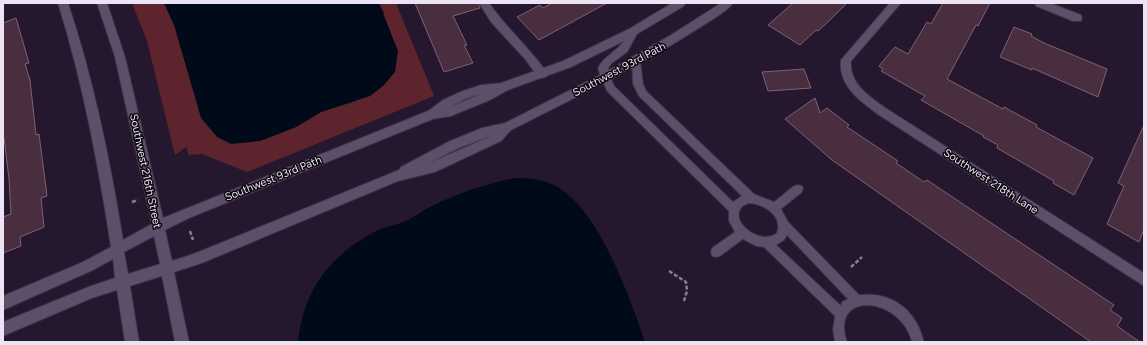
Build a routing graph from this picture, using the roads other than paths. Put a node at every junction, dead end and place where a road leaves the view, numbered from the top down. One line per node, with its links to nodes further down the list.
1 (63, 3): 21 (street)
2 (102, 3): 18 (street, Southwest 216th Street)
3 (680, 3): 9 (street, Southwest 93rd Path)
4 (728, 3): 10 (street, Southwest 93rd Path)
5 (896, 3): 24 (street, Southwest 218th Lane)
6 (1040, 3): 8 (street)
7 (489, 5): 11 (street)
8 (1077, 18)
9 (633, 32): 11 (street, Southwest 93rd Path); 12 (street)
10 (636, 61): 12 (street, Southwest 93rd Path); 14 (lane)
11 (542, 74): 18 (street, Southwest 93rd Path)
12 (606, 77): 16 (lane); 23 (street, Southwest 93rd Path)
13 (798, 189): 15 (lane)
14 (751, 198): 15 (lane); 16 (lane)
15 (774, 208): 17 (lane)
16 (734, 209): 19 (lane)
17 (784, 225): 20 (lane); 26 (lane)
18 (158, 227): 21 (street, Southwest 93rd Path); 23 (street, Southwest 216th Street)
19 (743, 233): 20 (lane); 22 (lane)
20 (767, 243): 28 (lane)
21 (117, 249): 25 (street); 27 (street, Southwest 93rd Path)
22 (716, 252)
23 (167, 269): 25 (street, Southwest 93rd Path); 31 (street, Southwest 216th Street)
24 (1144, 280)
25 (123, 282): 29 (street, Southwest 93rd Path); 30 (street)
26 (857, 301): 28 (lane); 33 (lane)
27 (3, 303)
28 (841, 314): 32 (lane)
29 (3, 329)
30 (132, 342)
31 (182, 342)
32 (842, 342)
33 (918, 342)

